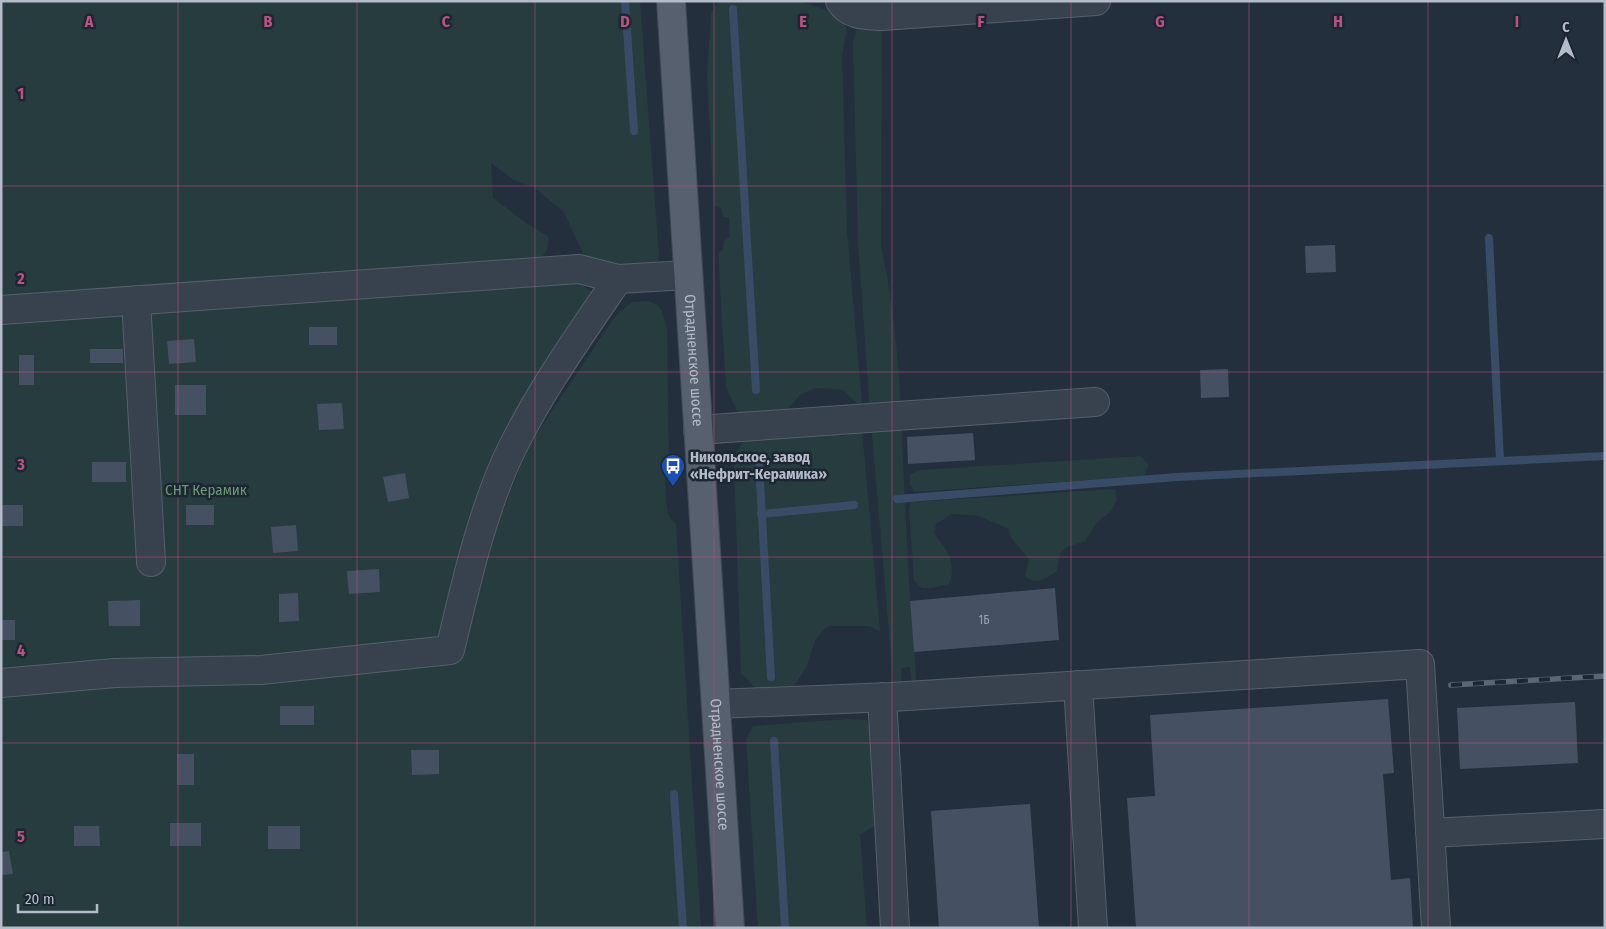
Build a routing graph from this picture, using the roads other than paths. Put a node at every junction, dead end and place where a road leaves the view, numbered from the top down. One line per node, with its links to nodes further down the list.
1 (671, 1): 4 (main road, Отрадненское шоссе)
2 (840, 1): 3 (street)
3 (1096, 1)
4 (688, 275): 5 (street); 9 (main road, Отрадненское шоссе)
5 (618, 279): 6 (street); 11 (street)
6 (136, 300): 7 (street); 10 (street)
7 (1, 310)
8 (1095, 402): 9 (street)
9 (698, 430): 14 (main road, Отрадненское шоссе)
10 (151, 562)
11 (1, 683)
12 (1078, 685): 13 (street); 16 (street); 19 (street)
13 (882, 698): 14 (street); 18 (street)
14 (716, 704): 17 (main road, Отрадненское шоссе)
15 (1605, 824): 16 (street)
16 (1430, 833): 20 (street)
17 (730, 928)
18 (894, 928)
19 (1093, 928)
20 (1436, 928)

